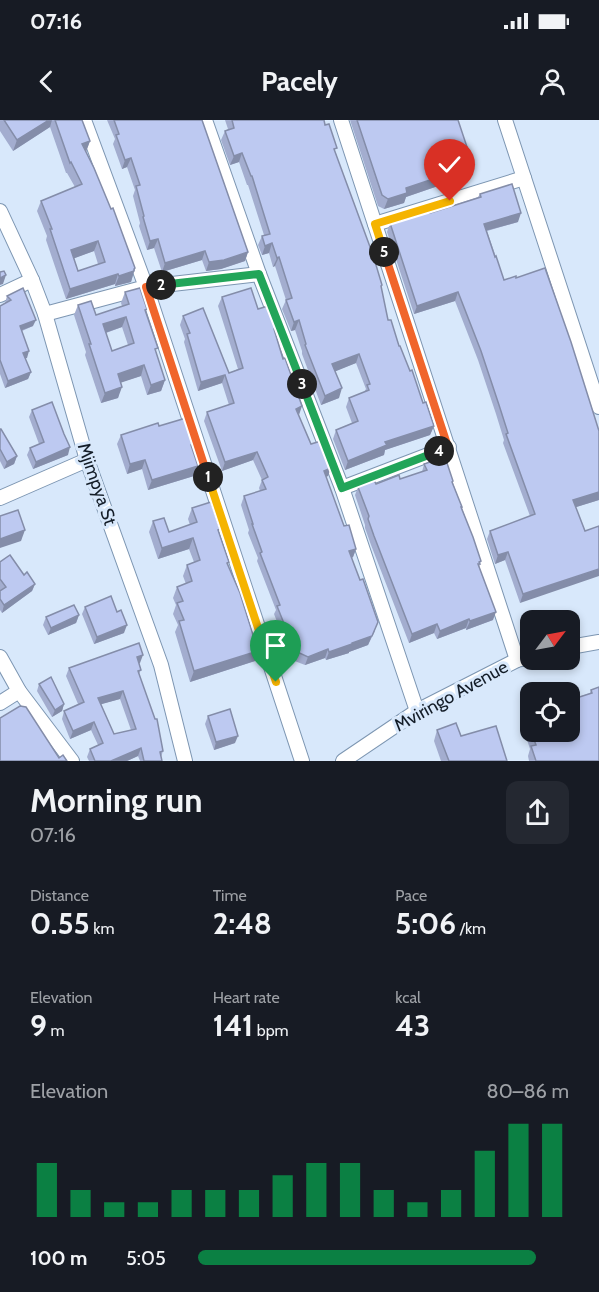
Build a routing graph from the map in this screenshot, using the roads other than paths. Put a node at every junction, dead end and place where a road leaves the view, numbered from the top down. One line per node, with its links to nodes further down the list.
1 (84, 120): 10 (street)
2 (205, 120): 8 (street)
3 (341, 120): 7 (street)
4 (505, 120): 5 (street)
5 (524, 178): 7 (street); 13 (street)
6 (0, 211): 9 (street, Mjimpya St)
7 (375, 224): 14 (street)
8 (259, 274): 10 (street); 16 (street)
9 (32, 280): 11 (street); 12 (street, Mjimpya St)
10 (146, 287): 12 (street); 28 (street)
11 (0, 295)
12 (45, 314): 15 (street, Mjimpya St)
13 (599, 407)
14 (448, 447): 16 (street); 20 (street)
15 (87, 460): 17 (street); 27 (street, Mjimpya St)
16 (342, 488): 25 (street)
17 (0, 498)
18 (599, 642): 19 (street)
19 (580, 645)
20 (520, 647)
21 (0, 657): 23 (street)
22 (520, 660): 25 (street, Mviringo Avenue)
23 (19, 691): 24 (street); 26 (street)
24 (0, 703)
25 (417, 711): 29 (street, Mviringo Avenue)
26 (72, 761)
27 (184, 761)
28 (302, 761)
29 (343, 761)

